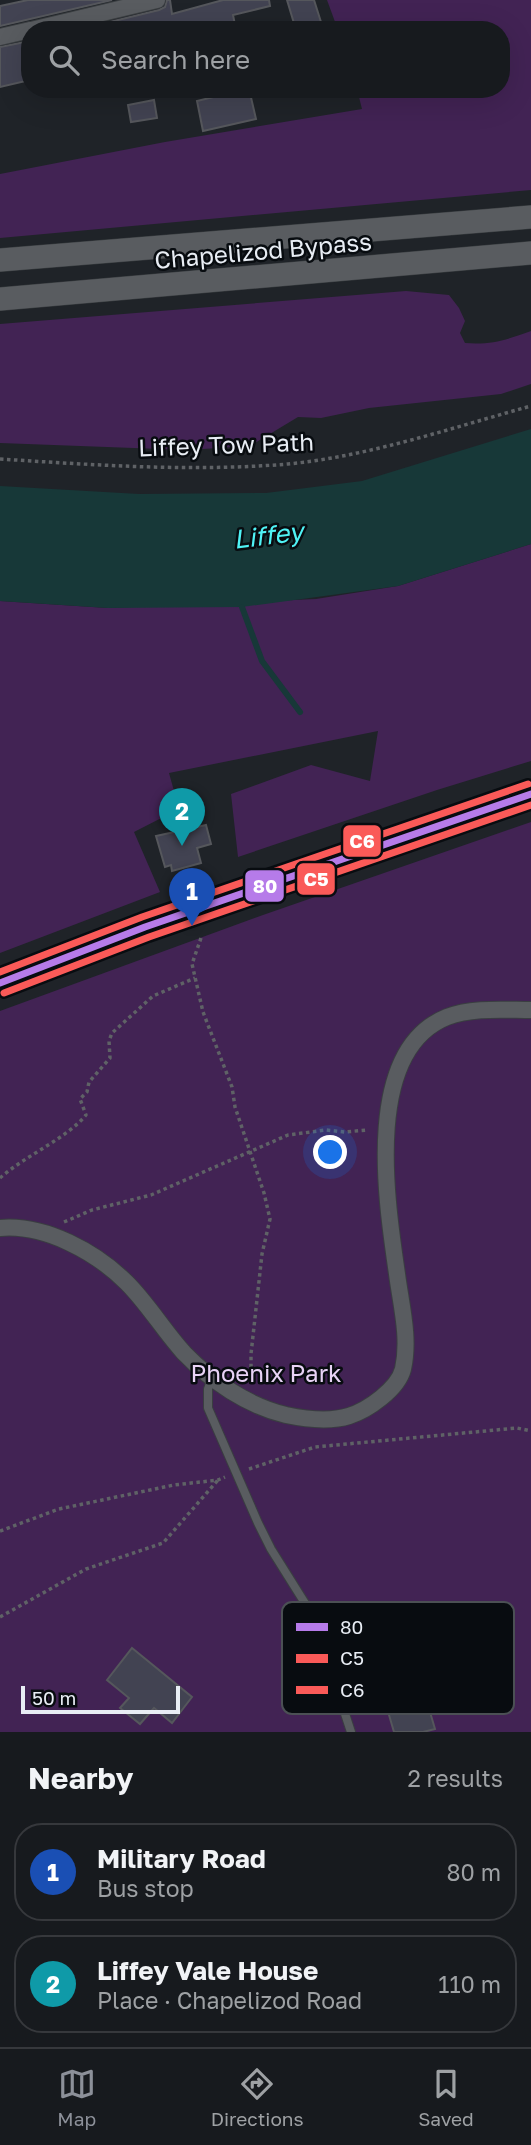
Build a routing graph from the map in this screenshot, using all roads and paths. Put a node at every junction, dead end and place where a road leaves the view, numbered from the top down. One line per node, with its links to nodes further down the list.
1 (156, 0): 2 (street)
2 (68, 21)
3 (21, 32): 4 (street)
4 (0, 37)
5 (531, 216): 7 (main road, Chapelizod Bypass)
6 (531, 253): 8 (main road, Chapelizod Bypass)
7 (0, 260)
8 (0, 299)
9 (531, 406): 10 (path, Liffey Tow Path)
10 (0, 459)
11 (531, 794): 14 (main road)
12 (201, 938): 13 (path)
13 (195, 978): 17 (path); 18 (path)
14 (0, 983)
15 (531, 1010): 16 (street)
16 (387, 1130): 17 (path); 22 (street)
17 (251, 1152): 20 (path); 22 (path)
18 (0, 1178)
19 (0, 1228): 20 (street)
20 (44, 1233): 21 (street)
21 (212, 1378): 22 (street); 24 (lane)
22 (248, 1400)
23 (531, 1431): 24 (path)
24 (236, 1473): 25 (path); 27 (lane)
25 (218, 1480): 26 (path); 28 (path)
26 (0, 1531)
27 (304, 1602)
28 (0, 1617)
29 (345, 1714): 30 (lane)
30 (351, 1732)

